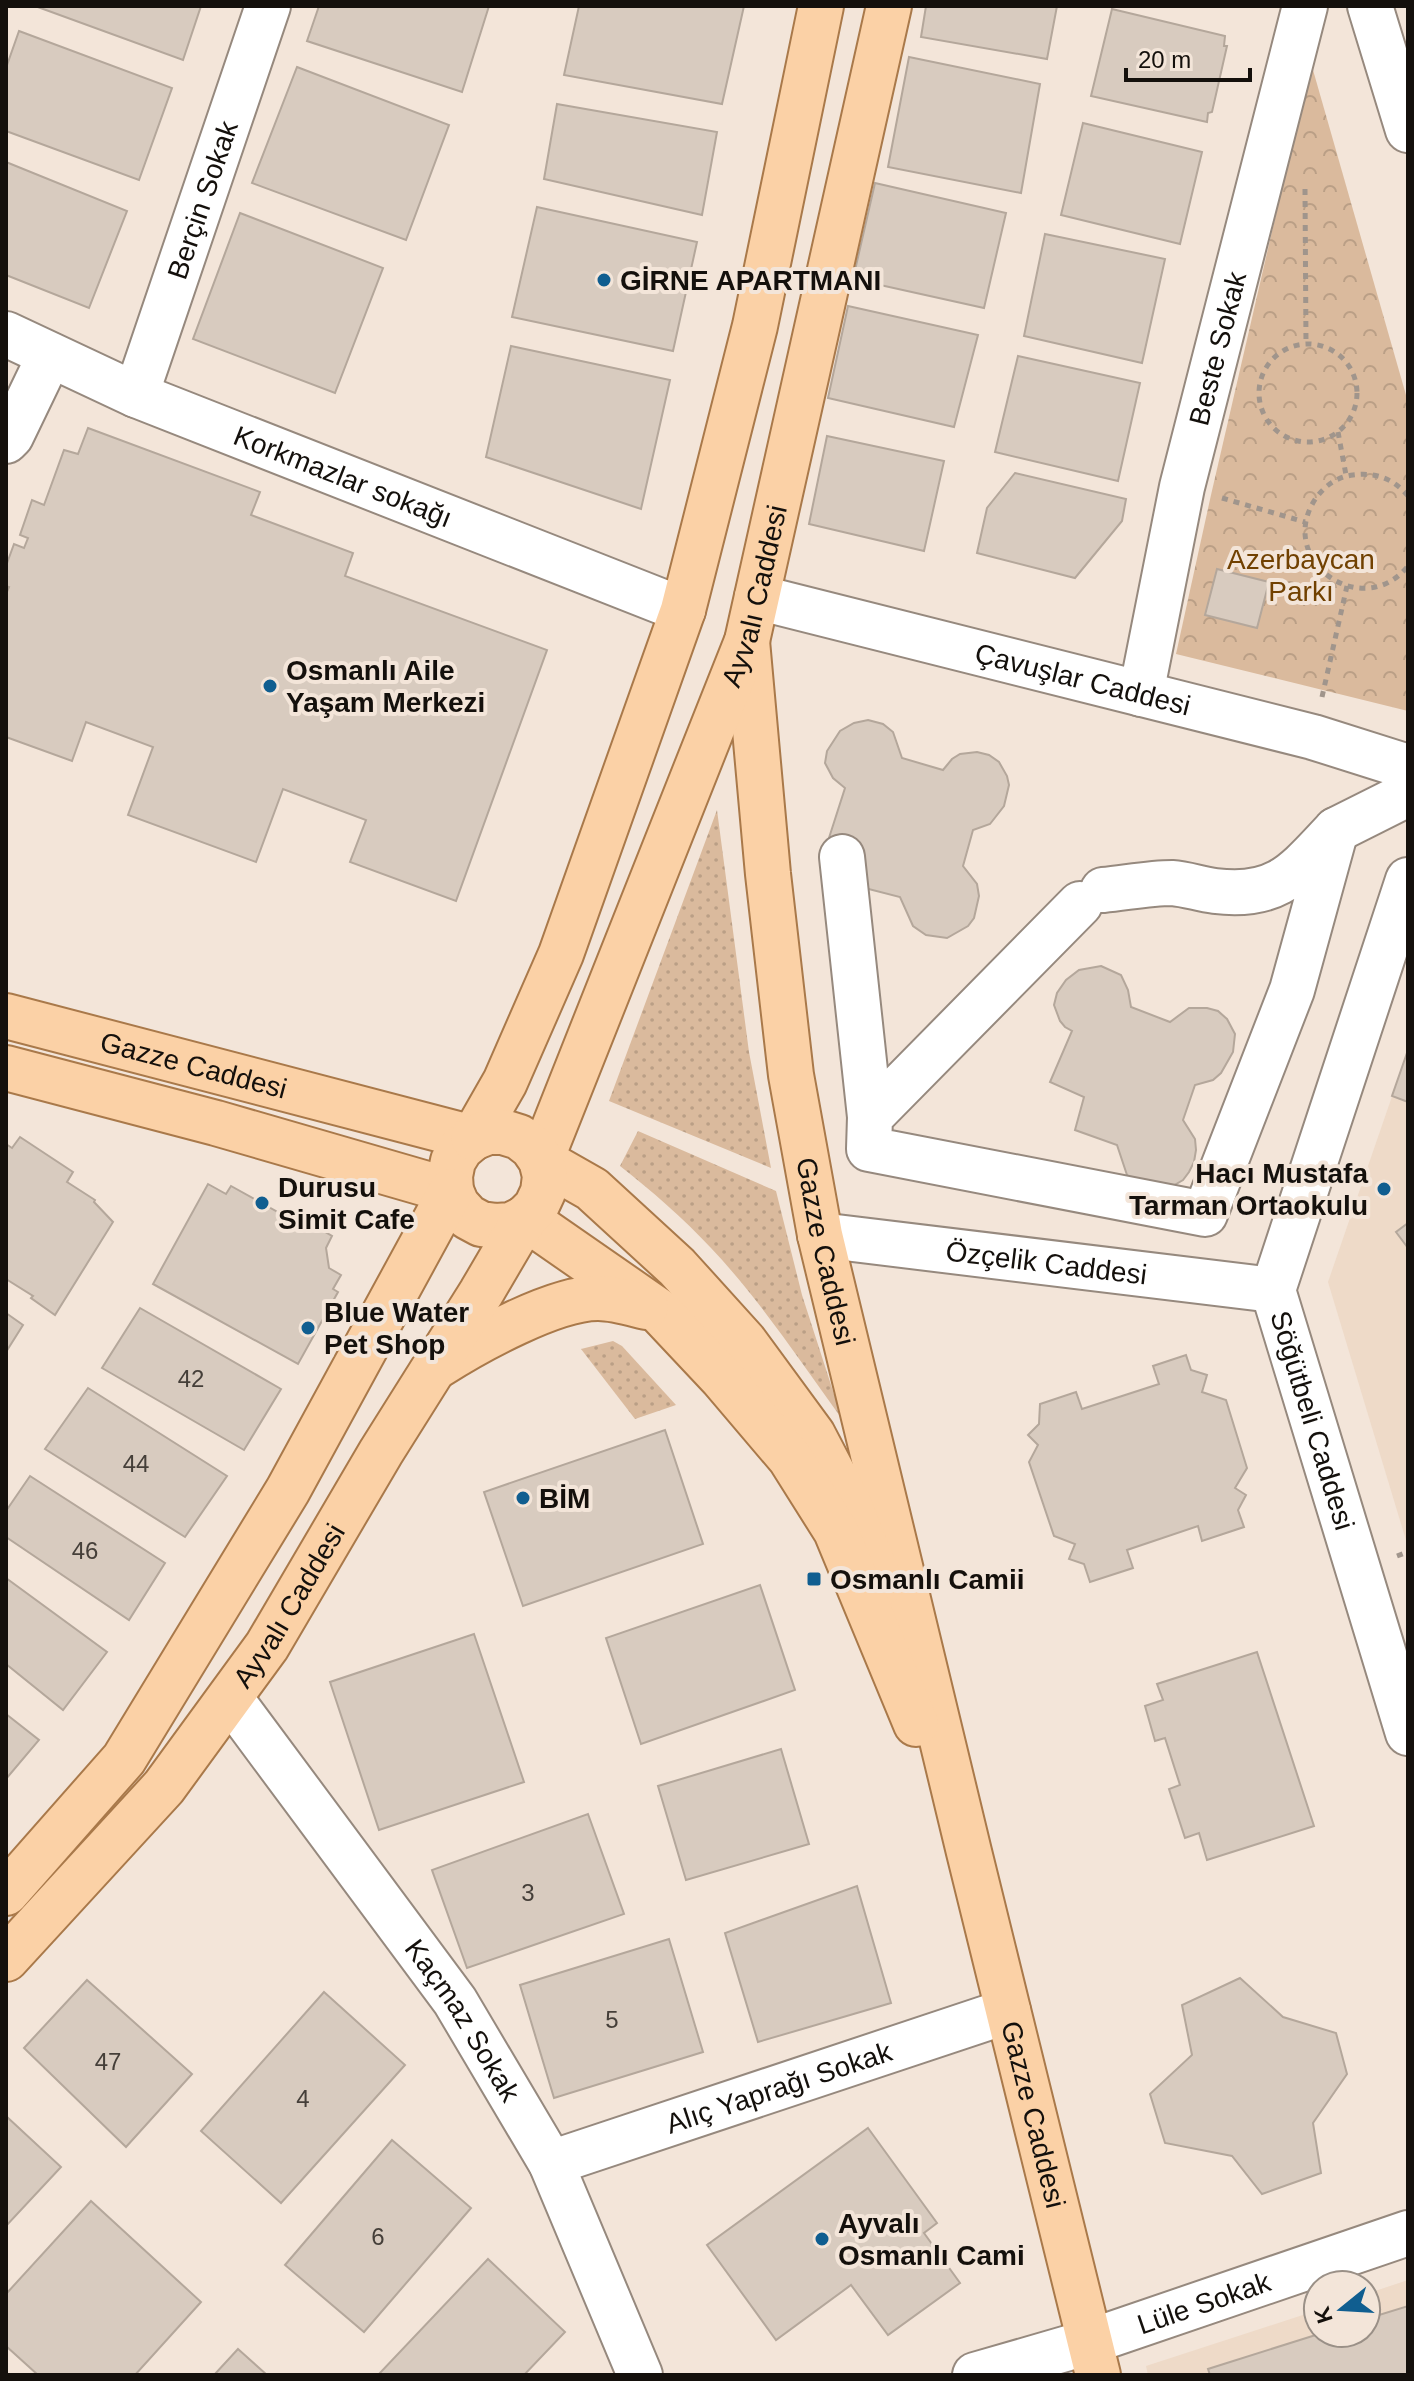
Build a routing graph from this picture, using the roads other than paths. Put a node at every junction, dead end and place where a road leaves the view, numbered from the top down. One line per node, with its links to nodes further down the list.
1 (268, 6): 9 (street, Berçin Sokak)
2 (821, 6): 12 (main road)
3 (889, 6): 11 (main road, Ayvalı Caddesi)
4 (1305, 6): 14 (street, Beste Sokak)
5 (1370, 6): 6 (street)
6 (1408, 130)
7 (6, 334): 8 (street, Korkmazlar sokağı)
8 (50, 355): 9 (street, Korkmazlar sokağı); 10 (street)
9 (136, 395): 12 (street, Korkmazlar sokağı)
10 (6, 441)
11 (757, 597): 13 (main road, Ayvalı Caddesi); 14 (street, Çavuşlar Caddesi)
12 (683, 610): 23 (main road)
13 (747, 641): 24 (main road, Ayvalı Caddesi); 27 (main road, Gazze Caddesi)
14 (1141, 694): 15 (street, Çavuşlar Caddesi)
15 (1408, 767)
16 (1408, 794): 17 (street)
17 (1336, 830): 22 (street); 22 (street)
18 (842, 857): 22 (street)
19 (1408, 880): 28 (street, Söğütbeli Caddesi)
20 (6, 1016): 23 (main road, Gazze Caddesi)
21 (6, 1068): 25 (main road, Gazze Caddesi)
22 (870, 1117)
23 (473, 1138): 24 (main road); 25 (main road)
24 (541, 1160): 26 (main road, Ayvalı Caddesi); 33 (main road, Gazze Caddesi)
25 (451, 1191): 26 (main road); 34 (main road)
26 (525, 1218): 29 (main road, Gazze Caddesi); 30 (main road, Ayvalı Caddesi)
27 (820, 1235): 28 (street, Özçelik Caddesi); 33 (main road, Gazze Caddesi)
28 (1273, 1290): 32 (street, Söğütbeli Caddesi)
29 (659, 1311): 30 (main road); 33 (main road, Gazze Caddesi)
30 (433, 1368): 31 (main road, Ayvalı Caddesi)
31 (230, 1698): 35 (main road, Ayvalı Caddesi); 37 (street, Kaçmaz Sokak)
32 (1408, 1733)
33 (969, 1852): 36 (main road, Gazze Caddesi)
34 (6, 1893)
35 (6, 1959)
36 (1008, 2011): 37 (street, Alıç Yaprağı Sokak); 39 (main road, Gazze Caddesi)
37 (551, 2163): 40 (street, Kaçmaz Sokak)
38 (1408, 2233): 39 (street, Lüle Sokak)
39 (1094, 2358): 41 (street, Lüle Sokak)
40 (640, 2375)
41 (975, 2375)

